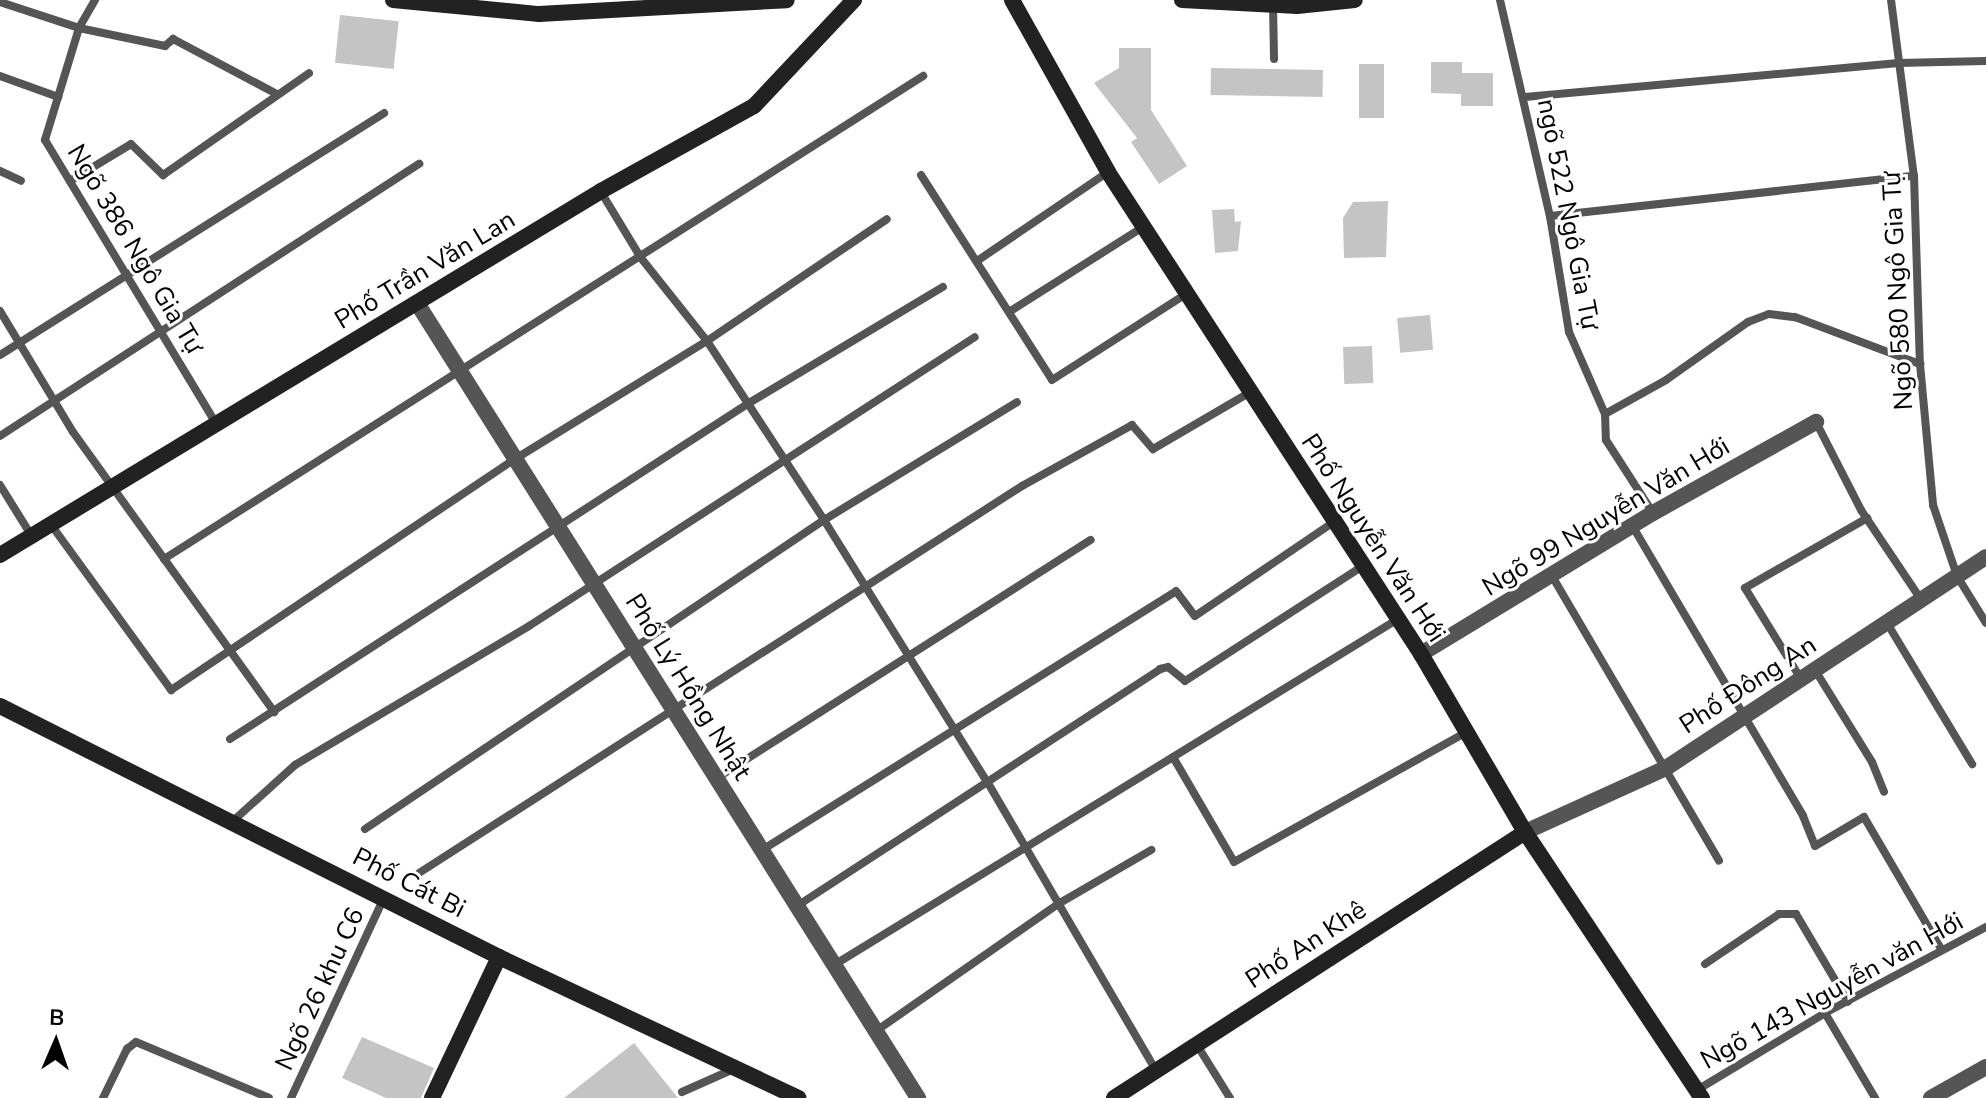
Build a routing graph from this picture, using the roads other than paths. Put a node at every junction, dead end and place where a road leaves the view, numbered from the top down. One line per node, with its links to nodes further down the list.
1 (95, 0): 13 (lane, Ngõ 386 Ngô Gia Tự)
2 (393, 0): 12 (street)
3 (787, 0): 12 (street)
4 (854, 0): 31 (street, Phố Trần Văn Lan)
5 (1012, 0): 26 (street, Phố Nguyễn Văn Hới)
6 (1182, 0): 11 (street)
7 (1355, 0): 11 (street)
8 (1500, 0): 22 (lane, ngõ 522 Ngô Gia Tự)
9 (1891, 0): 16 (lane, Ngõ 580 Ngô Gia Tự)
10 (0, 2): 13 (lane)
11 (1273, 4): 14 (lane)
12 (485, 6)
13 (79, 28): 20 (lane); 21 (lane, Ngõ 386 Ngô Gia Tự)
14 (1274, 59)
15 (1986, 61): 16 (lane)
16 (1898, 63): 22 (lane); 28 (lane, Ngõ 580 Ngô Gia Tự)
17 (309, 73): 20 (lane)
18 (0, 76): 21 (lane)
19 (923, 76): 35 (lane)
20 (277, 94): 30 (lane)
21 (58, 97): 30 (lane, Ngõ 386 Ngô Gia Tự)
22 (1525, 97): 32 (lane, ngõ 522 Ngô Gia Tự)
23 (384, 113): 37 (lane)
24 (419, 164): 43 (lane)
25 (0, 171): 29 (lane)
26 (1108, 172): 34 (street, Phố Nguyễn Văn Hới); 36 (lane)
27 (921, 175): 36 (lane)
28 (1914, 176): 32 (lane); 48 (lane, Ngõ 580 Ngô Gia Tự)
29 (21, 181)
30 (70, 181): 37 (lane, Ngõ 386 Ngô Gia Tự)
31 (601, 191): 35 (lane); 40 (street, Phố Trần Văn Lan)
32 (1550, 216): 54 (lane, ngõ 522 Ngô Gia Tự)
33 (887, 219): 45 (lane)
34 (1144, 227): 39 (street, Phố Nguyễn Văn Hới); 42 (lane)
35 (641, 258): 45 (lane); 49 (lane)
36 (977, 261): 42 (lane)
37 (125, 273): 43 (lane, Ngõ 386 Ngô Gia Tự); 46 (lane)
38 (943, 287): 53 (lane)
39 (1186, 294): 42 (lane); 50 (street, Phố Nguyễn Văn Hới)
40 (417, 303): 49 (street, Phố Lý Hồng Nhật); 56 (street, Phố Trần Văn Lan)
41 (0, 311): 46 (lane)
42 (1009, 312)
43 (161, 331): 51 (lane); 56 (lane, Ngõ 386 Ngô Gia Tự)
44 (975, 337): 58 (lane)
45 (707, 341): 53 (lane); 59 (lane)
46 (19, 345): 47 (lane); 51 (lane)
47 (0, 355)
48 (1920, 364): 54 (lane); 76 (lane, Ngõ 580 Ngô Gia Tự)
49 (461, 372): 59 (street, Phố Lý Hồng Nhật); 73 (lane)
50 (1249, 393): 65 (street, Phố Nguyễn Văn Hới); 78 (lane)
51 (53, 402): 57 (lane); 61 (lane)
52 (1017, 402): 64 (lane)
53 (749, 403): 58 (lane); 68 (lane)
54 (1605, 414): 62 (lane, ngõ 522 Ngô Gia Tự)
55 (1816, 422): 62 (street, Ngõ 99 Nguyễn Văn Hới); 63 (lane)
56 (217, 425): 61 (street, Phố Trần Văn Lan)
57 (0, 436)
58 (783, 457): 64 (lane); 77 (lane)
59 (515, 459): 68 (street, Phố Lý Hồng Nhật); 84 (lane)
60 (0, 485): 69 (lane)
61 (113, 488): 66 (street, Phố Trần Văn Lan); 73 (lane)
62 (1653, 513): 67 (street, Ngõ 99 Nguyễn Văn Hới)
63 (1867, 518): 79 (lane); 87 (lane)
64 (824, 520): 78 (lane); 83 (lane)
65 (1334, 522): 74 (street, Phố Nguyễn Văn Hới); 92 (lane)
66 (52, 526): 69 (street, Phố Trần Văn Lan); 84 (lane)
67 (1633, 527): 75 (street, Ngõ 99 Nguyễn Văn Hới); 91 (lane)
68 (560, 529): 77 (street, Phố Lý Hồng Nhật); 89 (lane)
69 (32, 537): 71 (street, Phố Trần Văn Lan)
70 (1091, 540): 86 (lane)
71 (0, 555)
72 (1986, 557): 76 (street, Phố Đông An)
73 (164, 559): 84 (lane)
74 (1363, 566): 80 (street, Phố Nguyễn Văn Hới); 99 (lane)
75 (1552, 576): 85 (street, Ngõ 99 Nguyễn Văn Hới); 97 (lane)
76 (1957, 576): 79 (street, Phố Đông An); 82 (lane, Ngõ 580 Ngô Gia Tự)
77 (594, 584): 83 (street, Phố Lý Hồng Nhật); 101 (lane)
78 (863, 589): 86 (lane); 90 (lane)
79 (1920, 598): 81 (street, Phố Đông An)
80 (1398, 619): 85 (street, Phố Nguyễn Văn Hới); 95 (lane)
81 (1887, 623): 87 (street, Phố Đông An); 96 (lane)
82 (1986, 623)
83 (634, 647): 90 (street, Phố Lý Hồng Nhật); 102 (lane)
84 (231, 649): 89 (lane)
85 (1421, 654): 93 (street, Phố Nguyễn Văn Hới)
86 (906, 655): 92 (lane); 98 (lane)
87 (1808, 674): 91 (street, Phố Đông An); 100 (lane)
88 (0, 706): 101 (street, Phố Cát Bi)
89 (274, 712): 94 (lane)
90 (675, 712): 98 (street, Phố Lý Hồng Nhật); 108 (lane)
91 (1743, 717): 97 (street, Phố Đông An); 113 (lane)
92 (954, 732): 99 (lane); 105 (lane)
93 (1467, 732): 95 (lane); 103 (street, Phố Nguyễn Văn Hới)
94 (230, 739)
95 (1173, 757): 104 (lane)
96 (1972, 764)
97 (1666, 768): 103 (street, Phố Đông An); 107 (lane)
98 (717, 778): 105 (street, Phố Lý Hồng Nhật)
99 (988, 783): 104 (lane); 111 (lane)
100 (1884, 792)
101 (233, 821): 109 (street, Phố Cát Bi)
102 (365, 829)
103 (1525, 832): 120 (street, Phố An Khê); 125 (street, Phố Nguyễn Văn Hới)
104 (1026, 848): 110 (lane); 116 (lane)
105 (762, 850): 111 (street, Phố Lý Hồng Nhật)
106 (1151, 850): 110 (lane)
107 (1719, 861)
108 (419, 873)
109 (384, 897): 114 (street, Phố Cát Bi); 128 (lane, Ngõ 26 khu C6)
110 (1058, 904): 119 (lane); 122 (lane)
111 (797, 906): 116 (street, Phố Lý Hồng Nhật)
112 (1986, 927): 113 (lane, Ngõ 143 Nguyễn văn Hới)
113 (1941, 949): 117 (lane, Ngõ 143 Nguyễn văn Hới)
114 (499, 957): 121 (street, Phố Cát Bi); 129 (street)
115 (1705, 964): 117 (lane)
116 (834, 965): 119 (street, Phố Lý Hồng Nhật)
117 (1848, 1002): 118 (lane, Ngõ 143 Nguyễn văn Hới)
118 (1825, 1013): 125 (lane, Ngõ 143 Nguyễn văn Hới); 134 (lane)
119 (876, 1031): 131 (street, Phố Lý Hồng Nhật)
120 (1197, 1044): 122 (street, Phố An Khê); 133 (lane)
121 (736, 1068): 124 (lane); 130 (street, Phố Cát Bi)
122 (1156, 1070): 132 (street, Phố An Khê)
123 (1985, 1071): 135 (street)
124 (682, 1092)
125 (1700, 1094)
126 (103, 1098): 127 (lane, Ngõ 26 khu C6)
127 (269, 1098)
128 (291, 1098)
129 (432, 1098)
130 (798, 1098)
131 (918, 1098)
132 (1114, 1098)
133 (1230, 1098)
134 (1875, 1098)
135 (1931, 1098)

